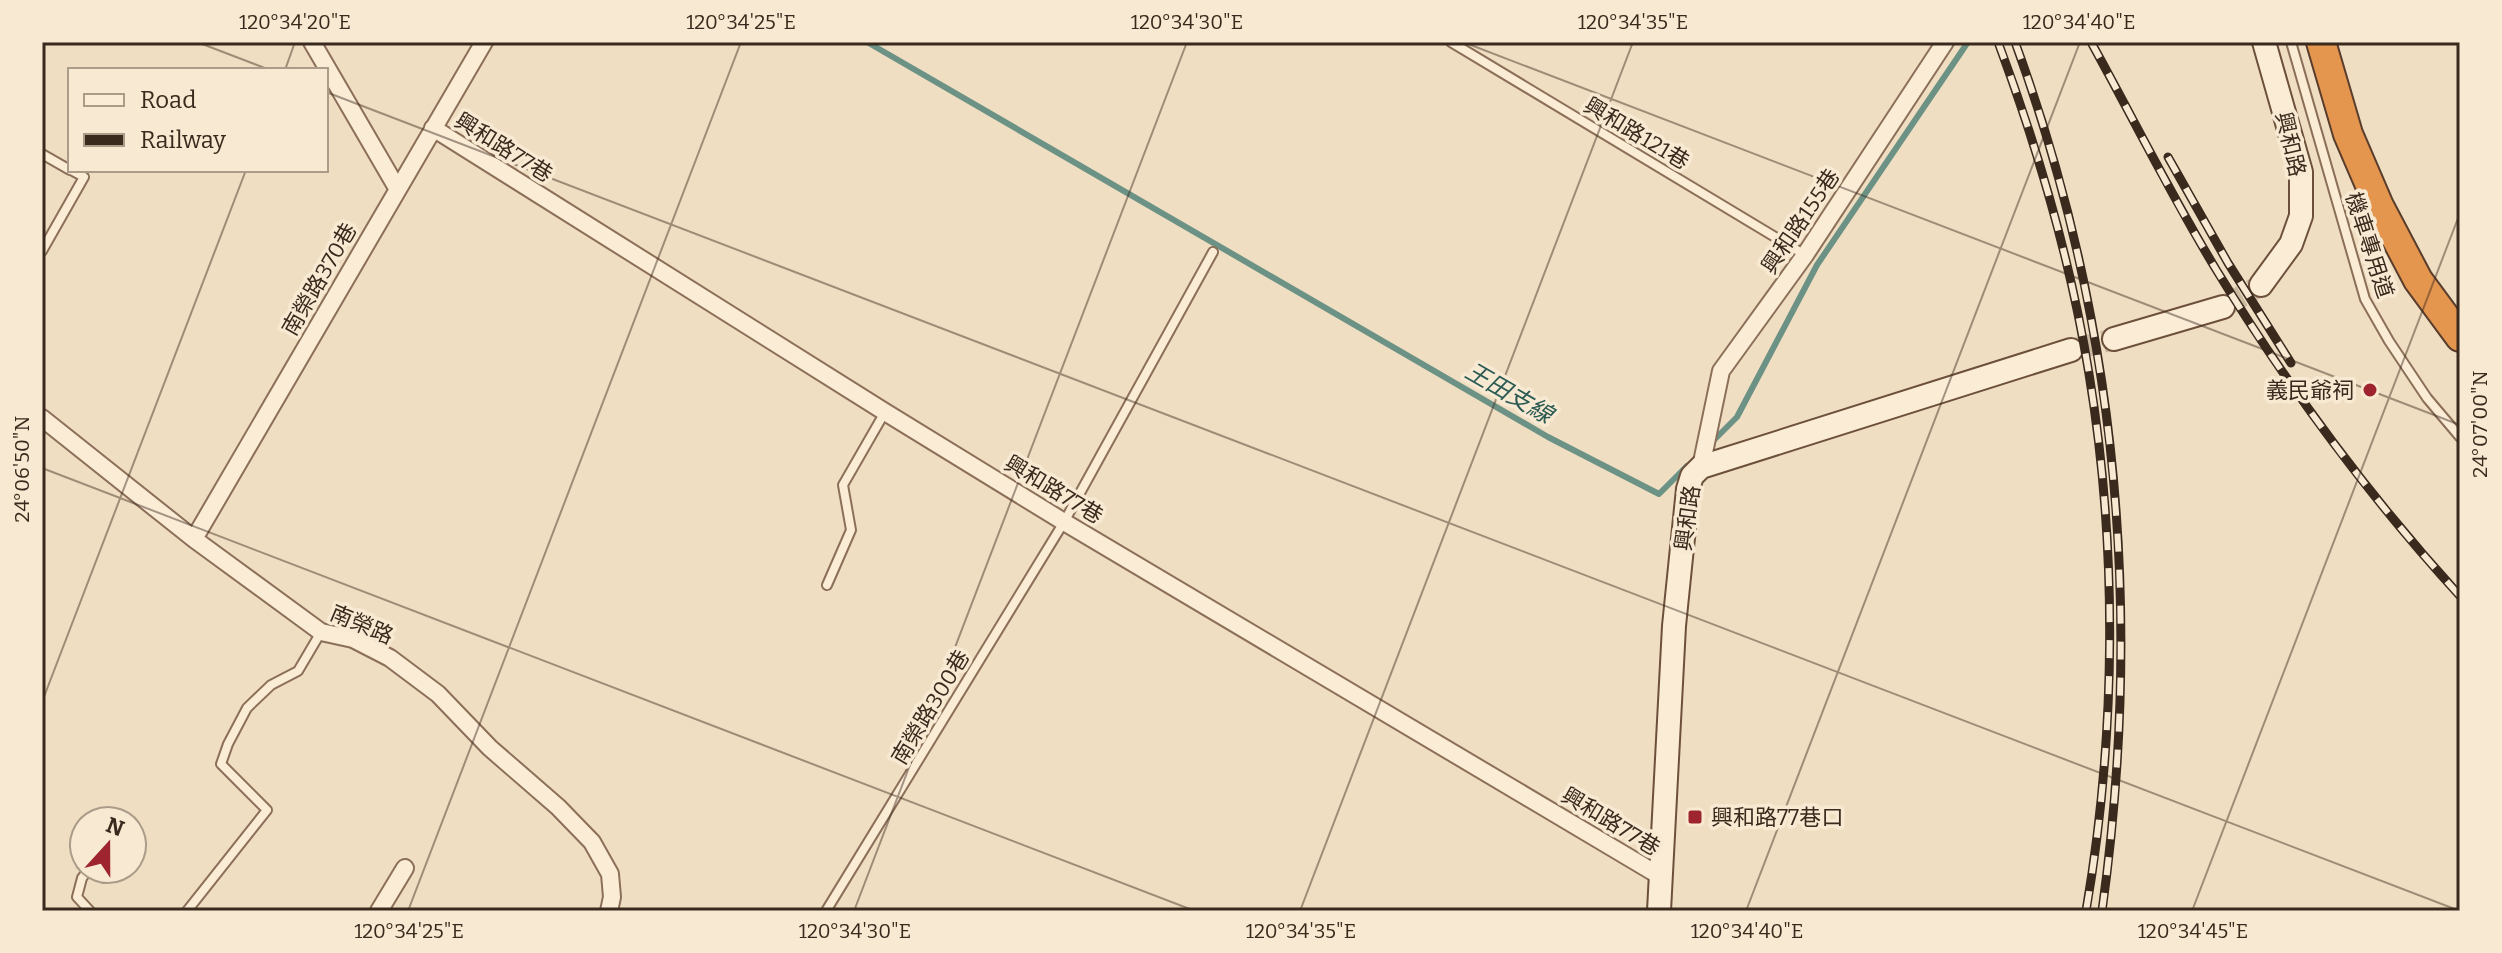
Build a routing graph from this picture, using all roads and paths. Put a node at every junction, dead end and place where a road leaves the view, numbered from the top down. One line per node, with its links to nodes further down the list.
1 (312, 42): 8 (street)
2 (484, 42): 10 (street, 南榮路370巷)
3 (1451, 42): 17 (lane, 興和路121巷)
4 (1945, 42): 17 (street, 興和路155巷)
5 (2264, 42): 18 (street, 興和路)
6 (2291, 42): 25 (lane, 機車專用道)
7 (2321, 42): 20 (highway)
8 (327, 68)
9 (328, 69): 14 (street)
10 (433, 128): 14 (street, 南榮路370巷); 23 (street, 興和路77巷)
11 (42, 154): 12 (lane)
12 (68, 169)
13 (74, 172): 15 (lane)
14 (397, 188): 28 (street, 南榮路370巷)
15 (42, 251)
16 (1213, 252): 27 (lane, 南榮路300巷)
17 (1805, 255): 26 (street, 興和路155巷)
18 (2261, 285)
19 (2223, 307): 21 (street)
20 (2460, 337)
21 (2114, 339)
22 (2071, 350): 26 (street, 興和路)
23 (885, 412): 27 (street, 興和路77巷); 29 (lane)
24 (42, 418): 28 (street, 南榮路)
25 (2460, 437)
26 (1701, 466): 32 (street, 興和路)
27 (1064, 522): 32 (street, 興和路77巷); 38 (lane, 南榮路300巷)
28 (194, 539): 30 (street, 南榮路)
29 (827, 585)
30 (321, 632): 35 (lane); 37 (street, 南榮路)
31 (405, 868): 36 (street)
32 (1660, 876): 39 (street, 興和路)
33 (80, 885): 34 (lane)
34 (90, 911)
35 (187, 911)
36 (379, 911)
37 (609, 911)
38 (826, 911)
39 (1659, 911)

